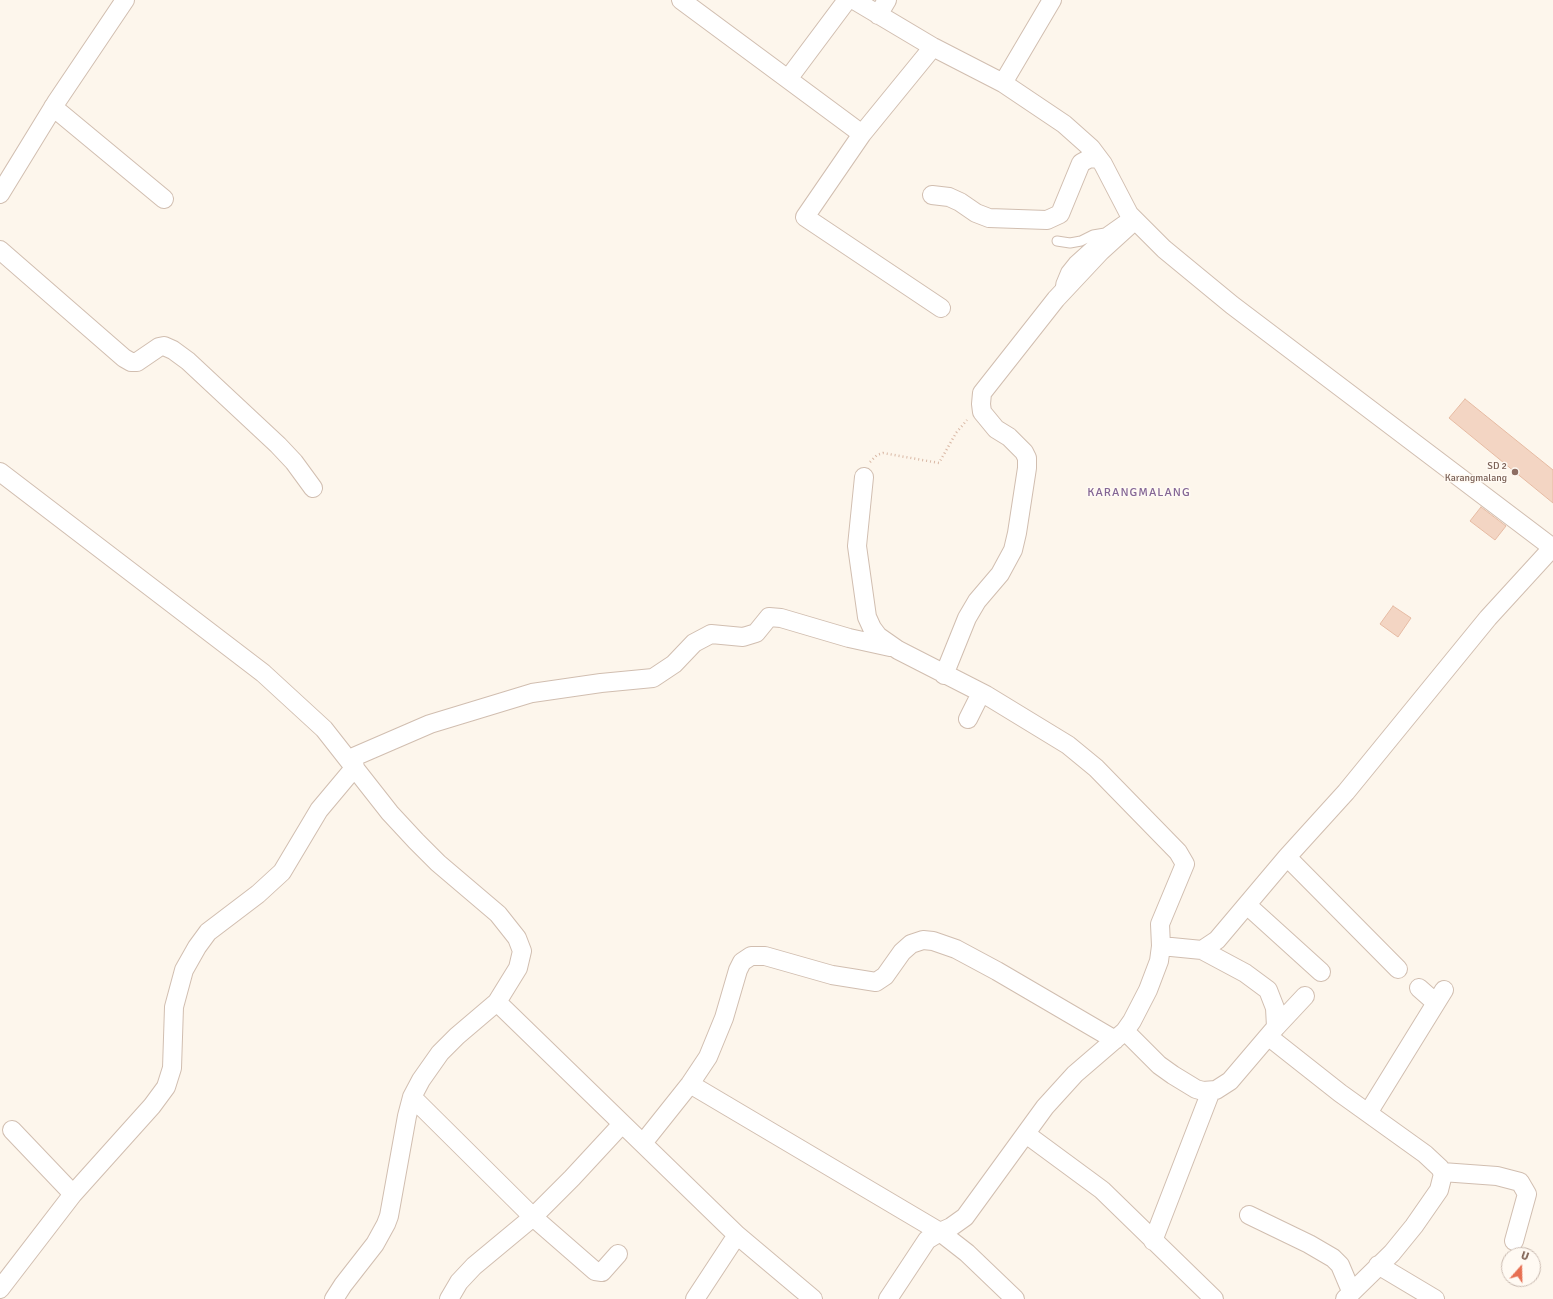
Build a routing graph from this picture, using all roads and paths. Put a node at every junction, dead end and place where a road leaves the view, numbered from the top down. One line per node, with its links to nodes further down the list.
1 (125, 0): 11 (street)
2 (681, 0): 9 (street)
3 (847, 0): 9 (street)
4 (854, 0): 7 (street)
5 (887, 0): 7 (street)
6 (1052, 0): 10 (street)
7 (878, 15): 8 (street)
8 (933, 47): 10 (street); 12 (street)
9 (788, 79): 12 (street)
10 (1003, 83): 13 (street)
11 (53, 107): 14 (street); 16 (street)
12 (862, 134): 22 (street)
13 (1101, 161): 15 (street); 17 (street)
14 (0, 194)
15 (932, 195)
16 (164, 199)
17 (1132, 218): 18 (lane); 21 (street); 27 (street)
18 (1105, 233): 19 (lane); 21 (lane)
19 (1057, 242)
20 (0, 250): 26 (street)
21 (1059, 296): 23 (street)
22 (941, 308)
23 (981, 408): 25 (path); 29 (street)
24 (0, 472): 32 (street)
25 (864, 478): 28 (street)
26 (313, 488)
27 (1553, 547): 33 (street)
28 (894, 648): 29 (street); 32 (street)
29 (944, 675): 30 (street)
30 (982, 693): 31 (street); 35 (street)
31 (968, 719)
32 (352, 763): 41 (street); 53 (street)
33 (1287, 857): 34 (street); 37 (street)
34 (1247, 905): 36 (street); 38 (street)
35 (1161, 946): 36 (street); 43 (street)
36 (1202, 950): 42 (street)
37 (1398, 969)
38 (1321, 972)
39 (1419, 988): 47 (street)
40 (1305, 996): 42 (street)
41 (497, 1002): 46 (street); 48 (street)
42 (1272, 1032): 45 (street); 47 (street)
43 (1120, 1036): 44 (street); 45 (street); 50 (street)
44 (690, 1084): 51 (street); 56 (street)
45 (1211, 1091): 58 (street)
46 (412, 1097): 55 (street); 64 (street)
47 (1368, 1113): 52 (street)
48 (622, 1124): 51 (street); 55 (street)
49 (12, 1130): 53 (street)
50 (1026, 1134): 56 (street); 58 (street)
51 (643, 1143): 57 (street)
52 (1442, 1172): 59 (street); 61 (street)
53 (73, 1194): 62 (street)
54 (1249, 1215): 63 (street)
55 (533, 1217): 60 (street); 65 (street)
56 (940, 1232): 68 (street); 69 (street)
57 (737, 1235): 66 (street); 67 (street)
58 (1153, 1241): 70 (street)
59 (1514, 1241)
60 (618, 1254)
61 (1378, 1265): 63 (street); 71 (street)
62 (0, 1289)
63 (1348, 1295)
64 (334, 1299)
65 (449, 1299)
66 (695, 1299)
67 (813, 1299)
68 (888, 1299)
69 (1015, 1299)
70 (1214, 1299)
71 (1435, 1299)

